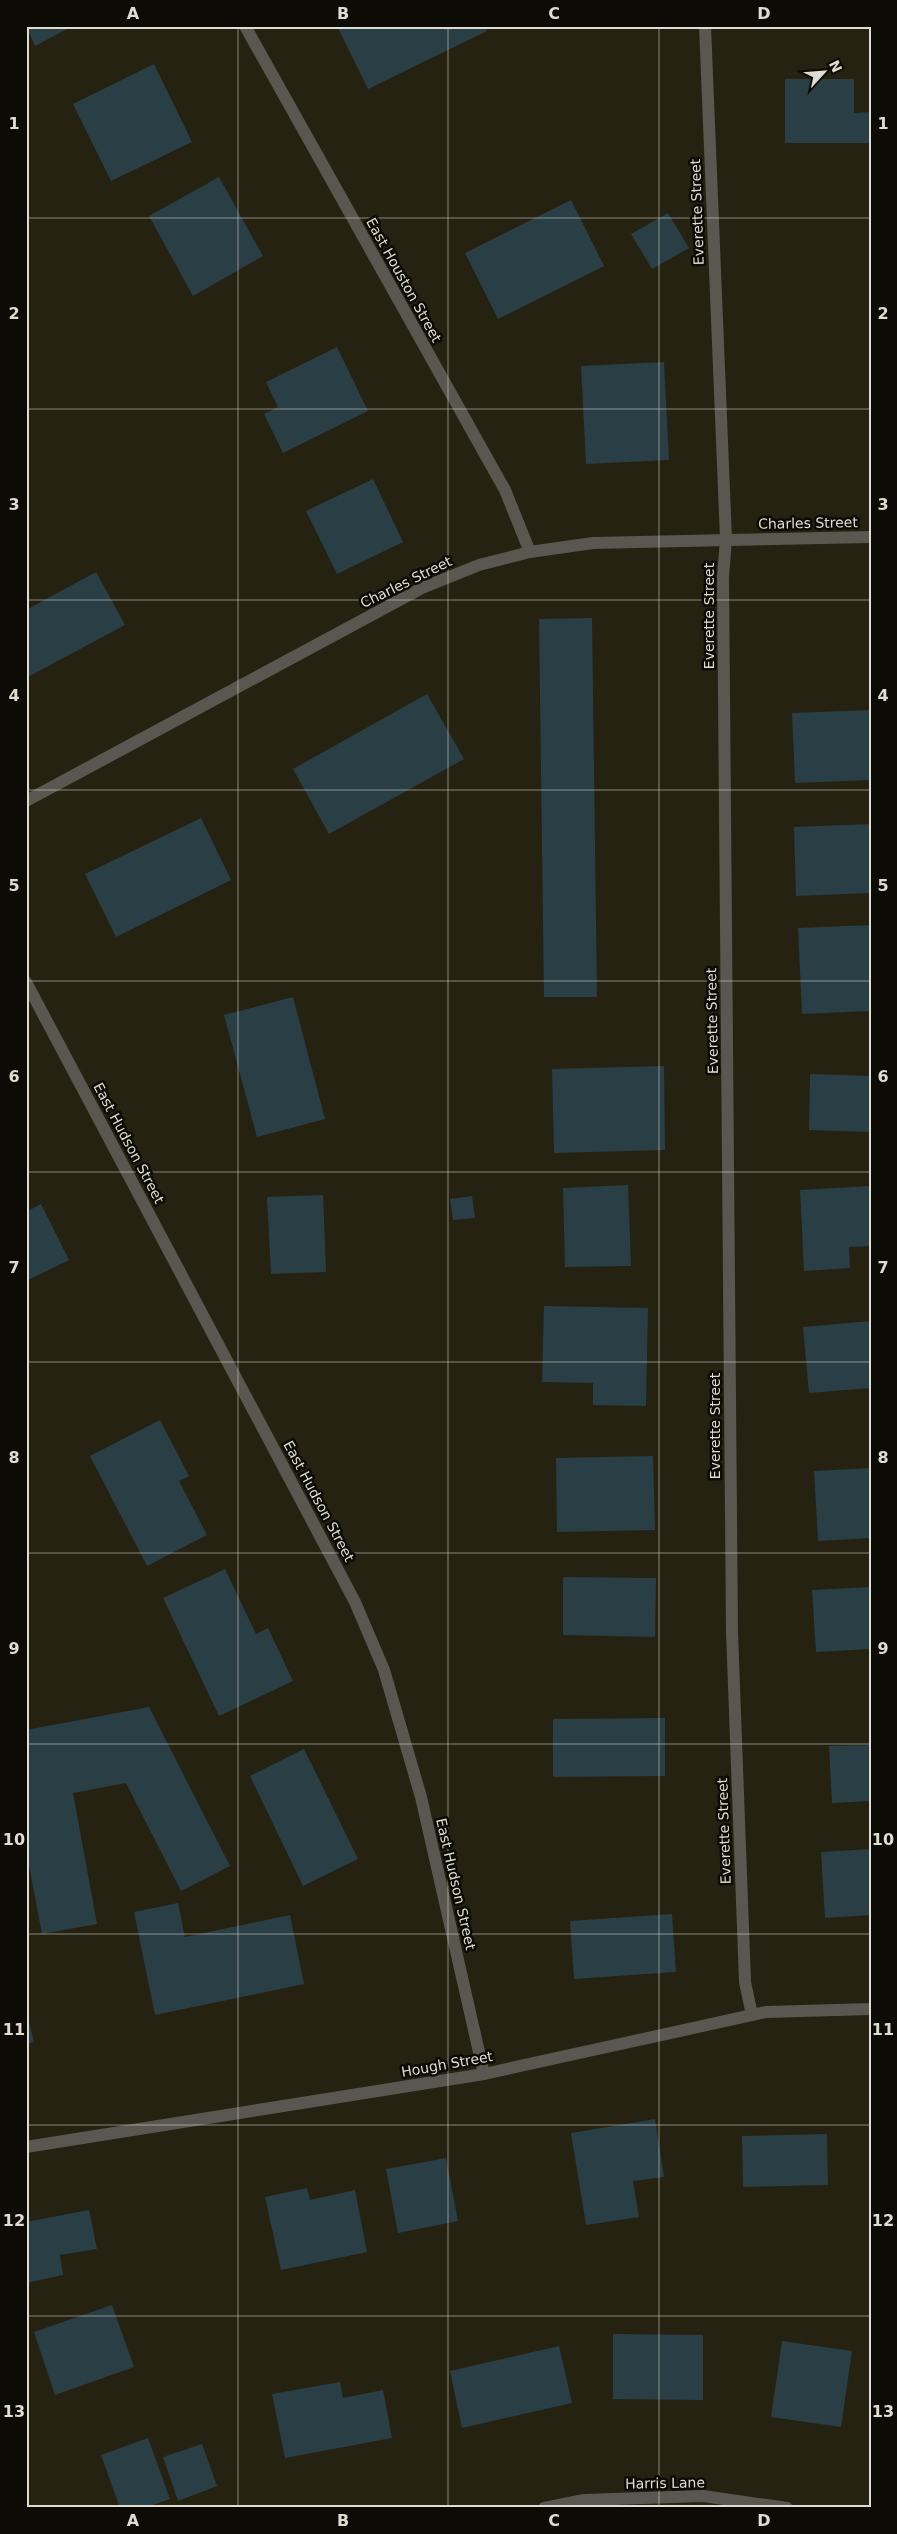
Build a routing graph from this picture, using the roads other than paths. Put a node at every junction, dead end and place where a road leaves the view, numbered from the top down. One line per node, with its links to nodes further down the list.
1 (245, 26): 5 (street, East Houston Street)
2 (705, 26): 4 (street, Everette Street)
3 (871, 537): 4 (street, Charles Street)
4 (726, 539): 5 (street, Charles Street); 9 (street, Everette Street)
5 (530, 552): 6 (street, Charles Street)
6 (26, 801)
7 (26, 982): 10 (street, East Hudson Street)
8 (871, 2009): 9 (street, Hough Street)
9 (752, 2015): 10 (street, Hough Street)
10 (484, 2074): 11 (street, Hough Street)
11 (26, 2147)
12 (544, 2508): 13 (street, Harris Lane)
13 (787, 2508)

